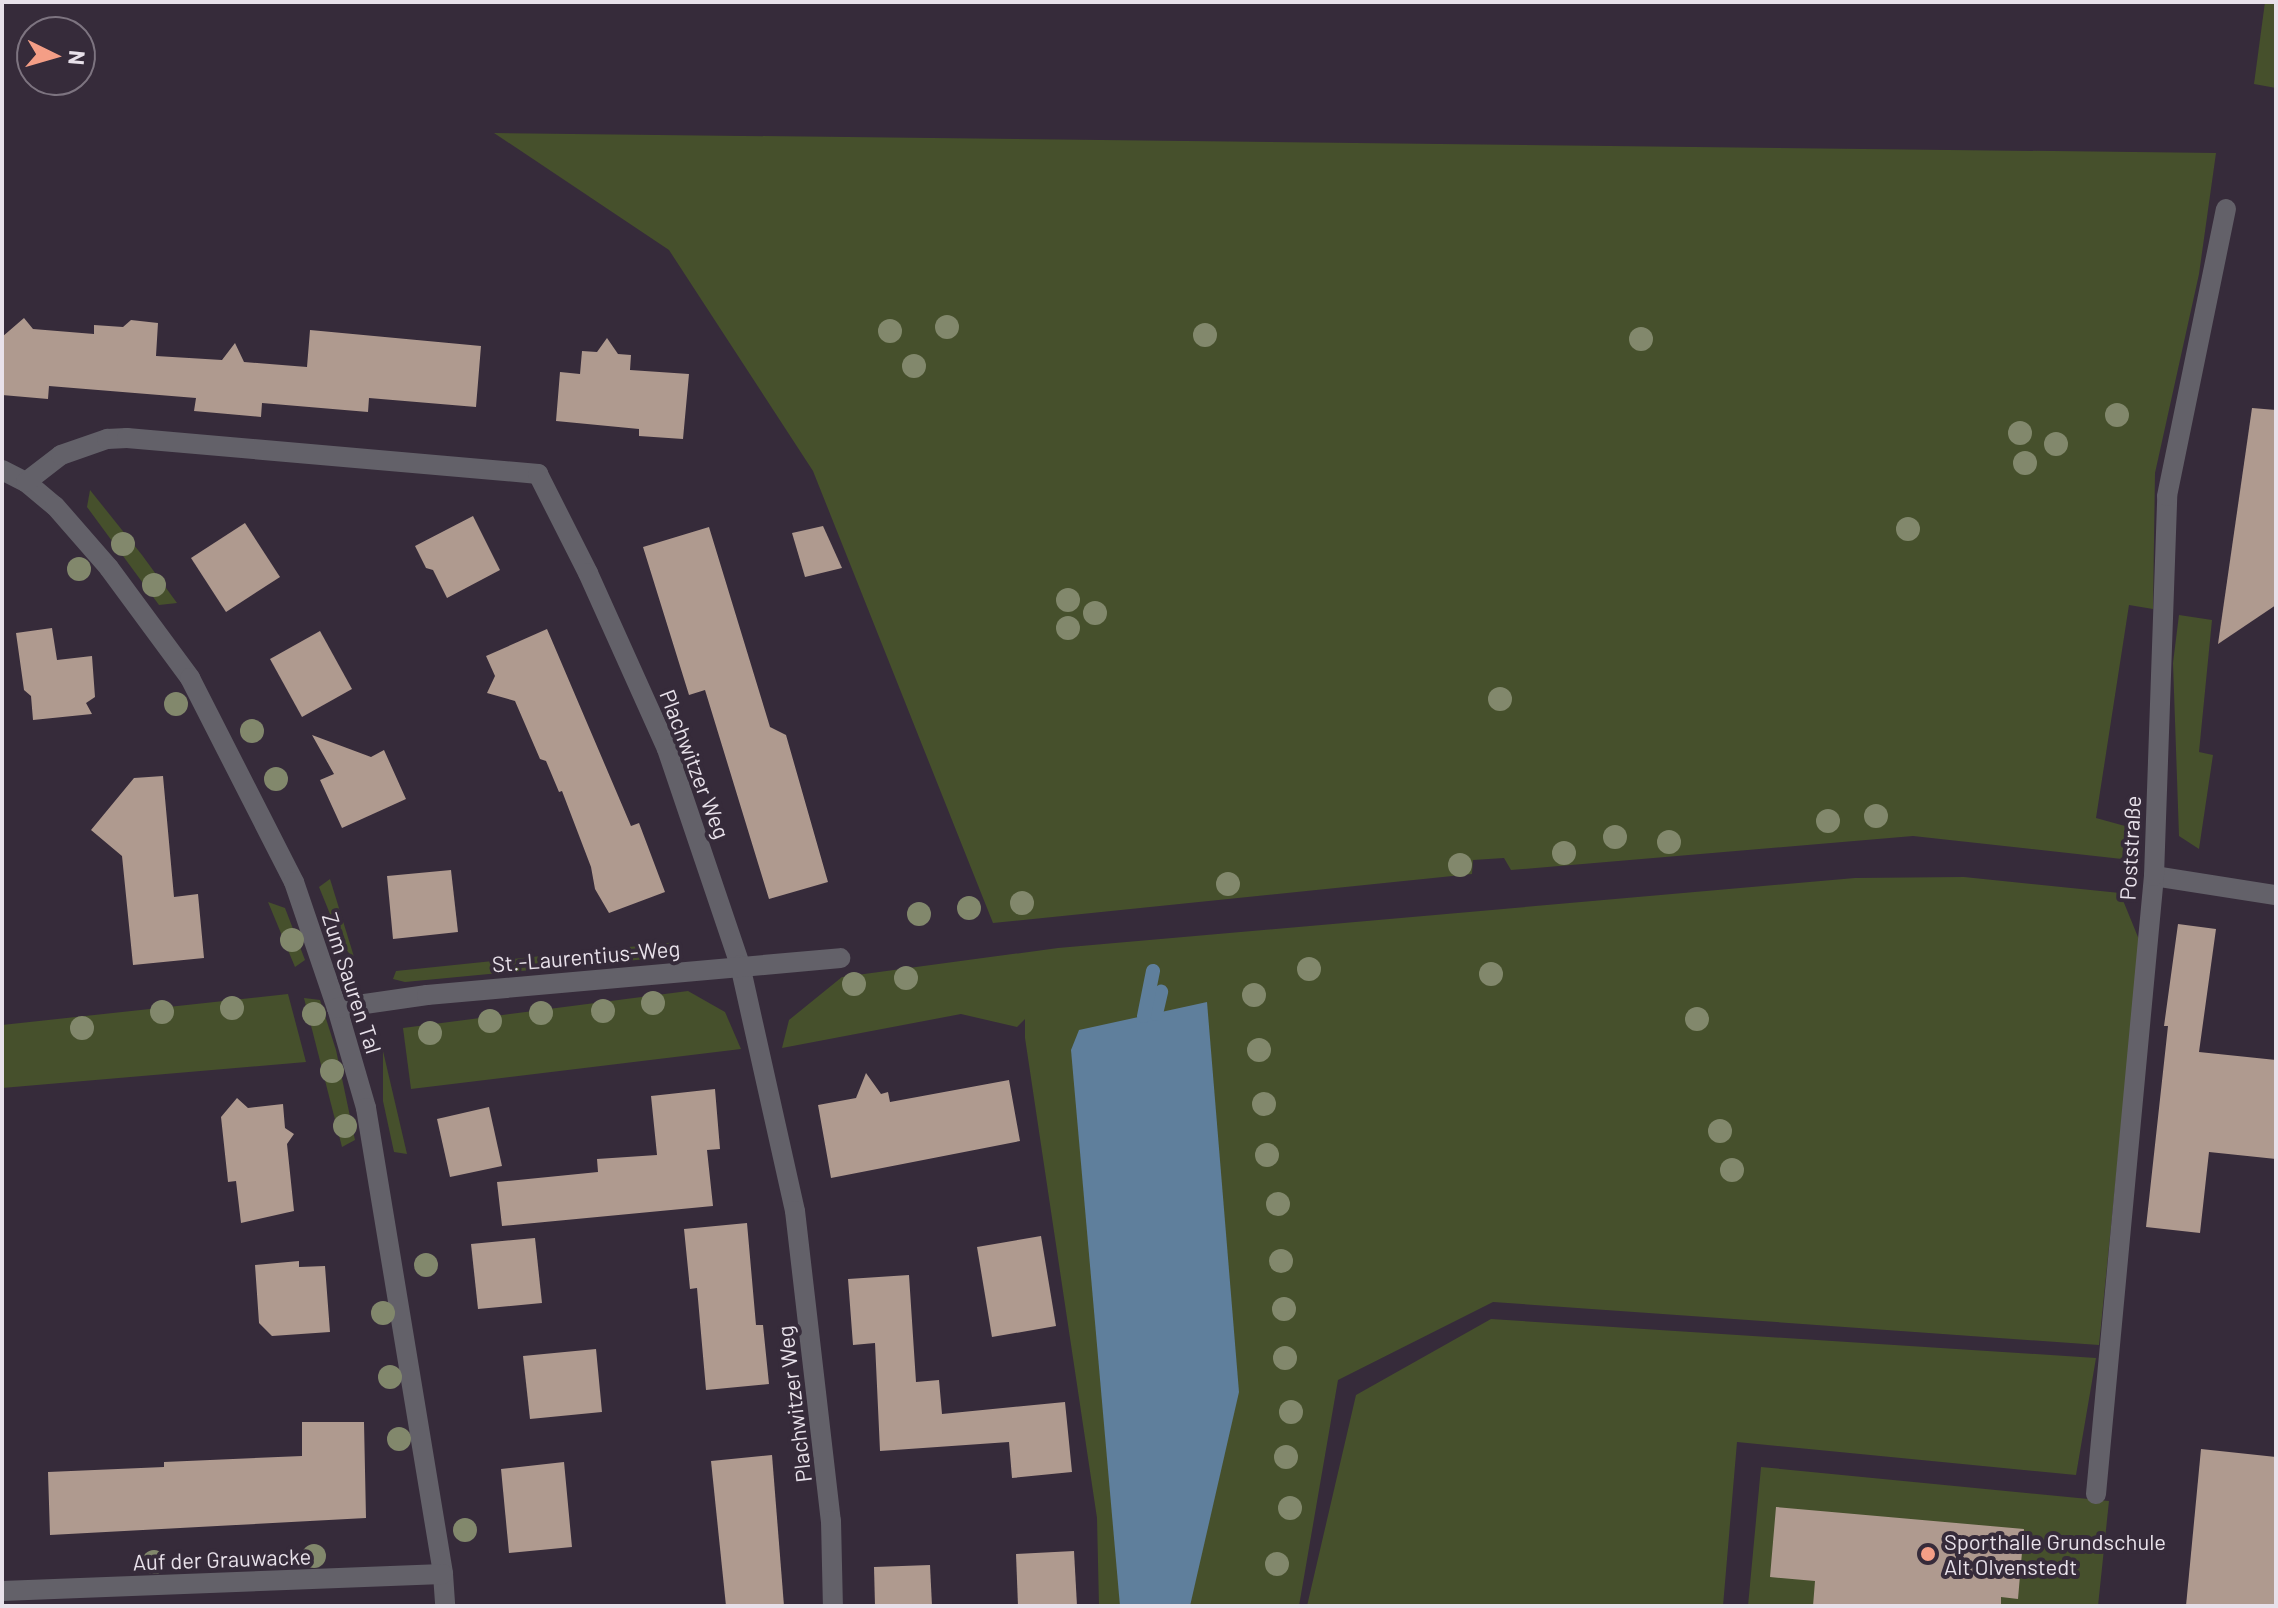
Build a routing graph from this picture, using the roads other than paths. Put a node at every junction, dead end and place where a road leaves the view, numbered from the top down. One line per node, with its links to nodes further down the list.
1 (2226, 209): 4 (street, Poststraße)
2 (2, 470): 3 (street, Zum Sauren Tal)
3 (26, 482): 7 (street, Plachwitzer Weg); 8 (street, Zum Sauren Tal)
4 (2154, 876): 5 (street); 9 (street, Poststraße)
5 (2276, 895)
6 (840, 958): 7 (street, St.-Laurentius-Weg)
7 (740, 965): 8 (street, St.-Laurentius-Weg); 13 (street, Plachwitzer Weg)
8 (337, 1008): 10 (street, Zum Sauren Tal)
9 (2096, 1494)
10 (443, 1574): 11 (street, Auf der Grauwacke); 12 (street, Zum Sauren Tal)
11 (2, 1591)
12 (445, 1606)
13 (833, 1606)

